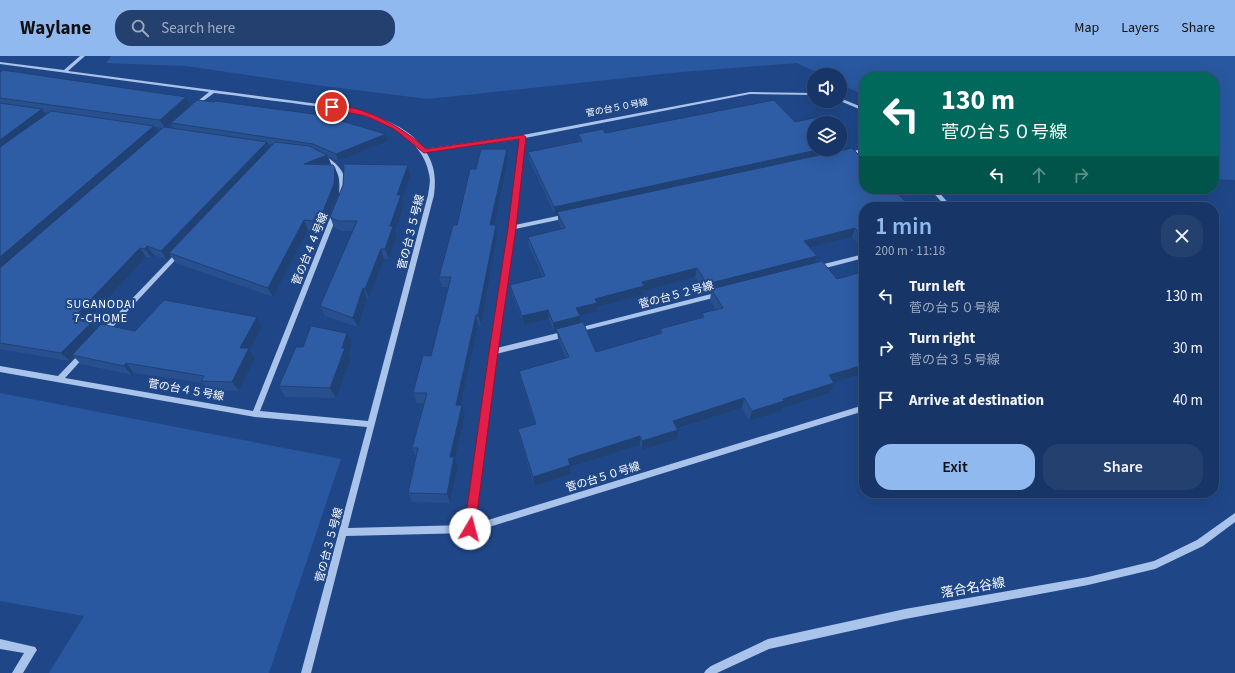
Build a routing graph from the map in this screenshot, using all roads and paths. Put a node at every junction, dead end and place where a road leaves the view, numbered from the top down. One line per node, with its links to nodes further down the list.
1 (83, 56): 3 (street)
2 (0, 63): 3 (street, 菅の台３５号線)
3 (64, 72): 4 (street, 菅の台３５号線)
4 (212, 92): 8 (street); 10 (street, 菅の台３５号線)
5 (807, 94): 9 (street, 菅の台５０号線)
6 (847, 102): 7 (street)
7 (859, 108)
8 (189, 112)
9 (523, 137): 10 (street, 菅の台５０号線); 19 (street)
10 (424, 151): 31 (street, 菅の台３５号線)
11 (859, 151): 13 (street)
12 (314, 153): 15 (street)
13 (847, 154)
14 (937, 194): 16 (street)
15 (339, 201)
16 (945, 202)
17 (336, 208): 30 (street, 菅の台４４号線)
18 (573, 215): 19 (street)
19 (512, 228): 26 (street)
20 (185, 246): 24 (street)
21 (859, 257): 22 (street)
22 (810, 270)
23 (725, 292): 26 (street, 菅の台５２号線)
24 (97, 339)
25 (86, 350): 28 (street)
26 (493, 352): 33 (street)
27 (0, 369): 28 (street, 菅の台４５号線)
28 (59, 380): 30 (street, 菅の台４５号線)
29 (859, 410): 33 (street, 菅の台５０号線)
30 (255, 414): 31 (street, 菅の台４５号線)
31 (370, 424): 34 (street, 菅の台３５号線)
32 (1235, 516): 38 (street, 落合名谷線)
33 (470, 529): 34 (street, 菅の台５０号線)
34 (344, 532): 37 (street, 菅の台３５号線)
35 (0, 644): 36 (street)
36 (17, 673)
37 (306, 673)
38 (709, 673)

